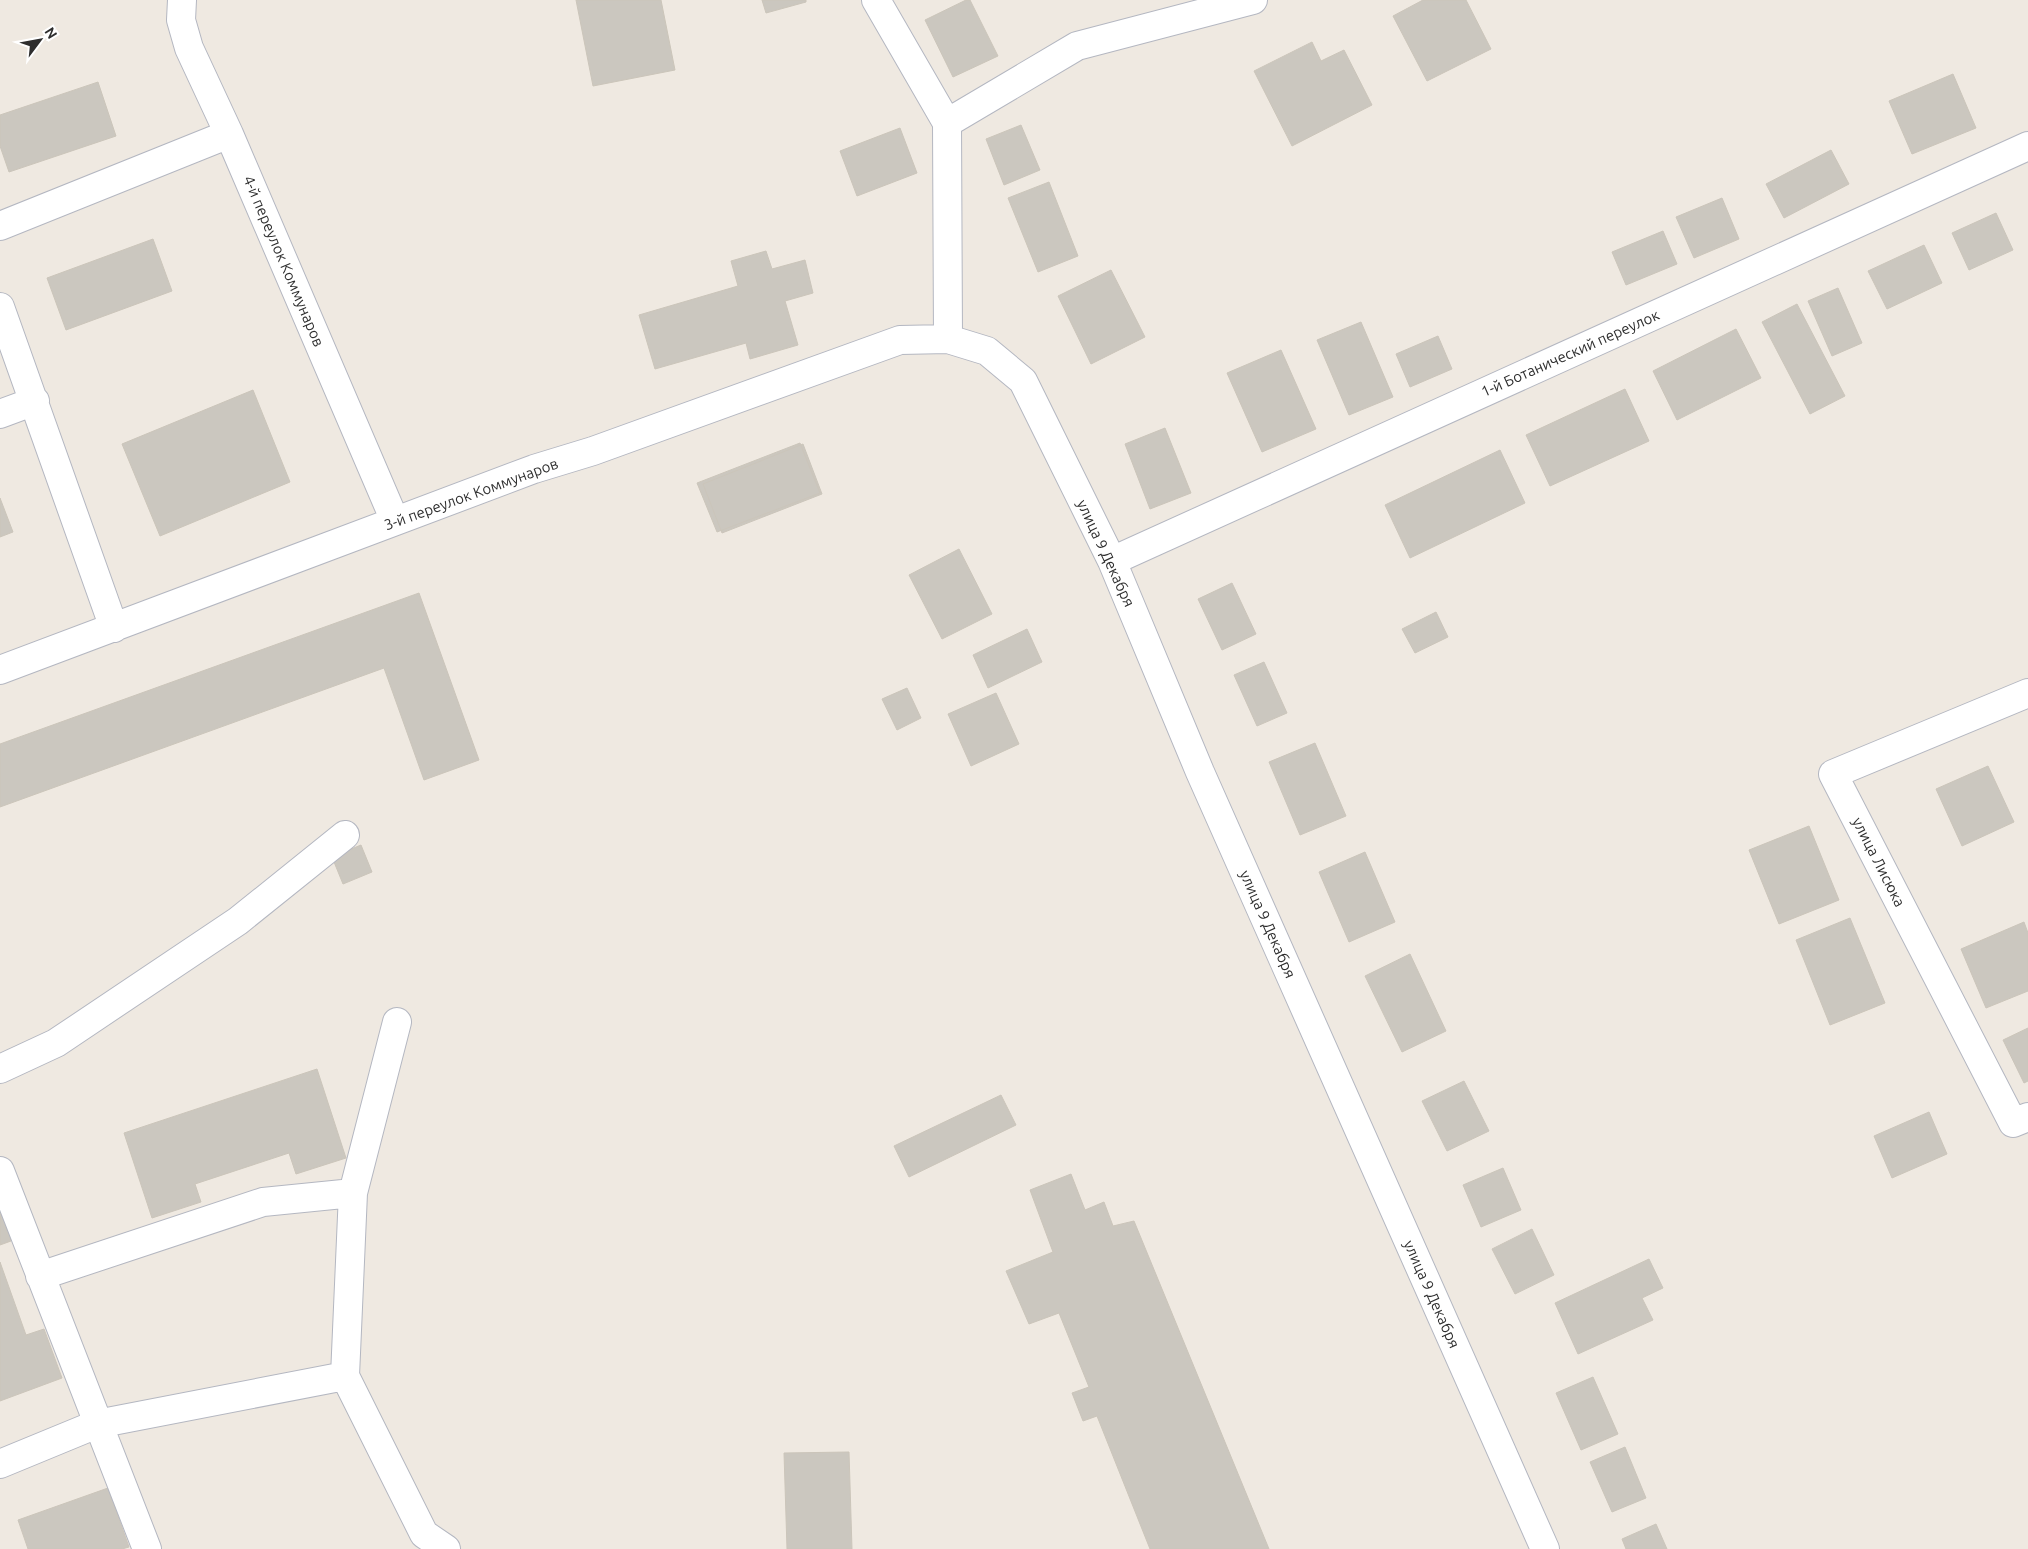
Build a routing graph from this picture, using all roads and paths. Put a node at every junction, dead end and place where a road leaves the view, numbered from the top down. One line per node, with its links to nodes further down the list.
1 (182, 0): 5 (street, 4-й переулок Коммунаров)
2 (876, 0): 4 (street)
3 (1253, 0): 4 (street)
4 (947, 123): 9 (street)
5 (229, 134): 7 (street); 12 (street, 4-й переулок Коммунаров)
6 (2028, 146): 13 (street, 1-й Ботанический переулок)
7 (0, 226)
8 (0, 307): 10 (street)
9 (948, 339): 12 (street, 3-й переулок Коммунаров); 13 (street, улица 9 Декабря)
10 (35, 401): 11 (street); 14 (street)
11 (0, 414)
12 (395, 521): 14 (street, 3-й переулок Коммунаров)
13 (1112, 561): 29 (street, улица 9 Декабря)
14 (114, 628): 15 (street, 3-й переулок Коммунаров)
15 (0, 670)
16 (2028, 693): 20 (street, улица Лисюка)
17 (345, 835): 19 (street)
18 (397, 1022): 22 (street)
19 (0, 1069)
20 (2028, 1117)
21 (0, 1171): 23 (street)
22 (353, 1193): 23 (street); 24 (street)
23 (40, 1276): 25 (street)
24 (345, 1376): 25 (street); 28 (street)
25 (97, 1424): 26 (street); 27 (street)
26 (0, 1464)
27 (147, 1549)
28 (446, 1549)
29 (1545, 1549)

